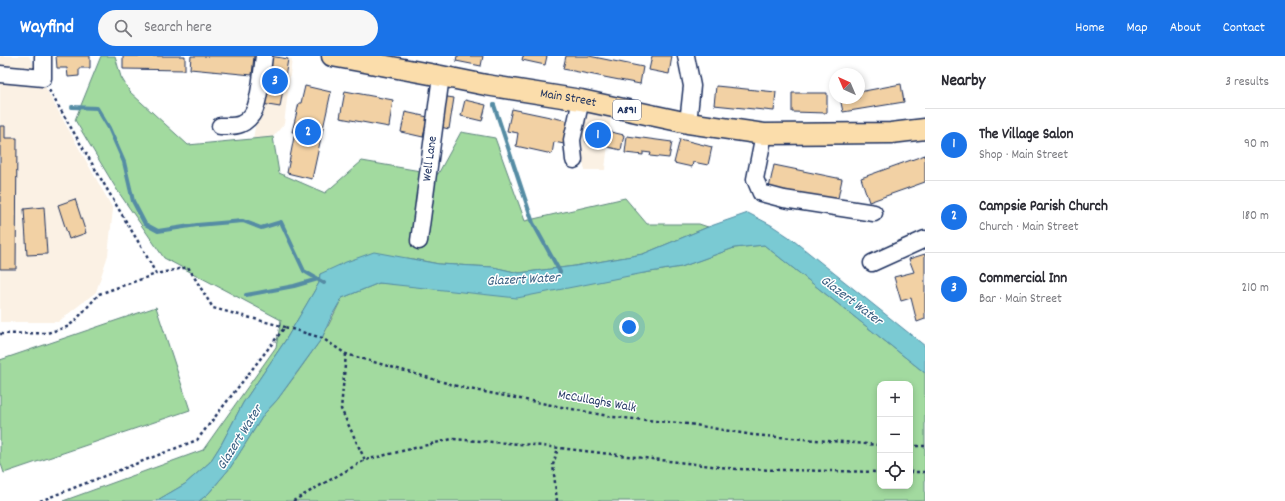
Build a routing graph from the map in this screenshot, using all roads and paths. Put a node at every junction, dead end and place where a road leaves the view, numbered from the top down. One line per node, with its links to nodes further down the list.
1 (43, 56): 7 (street)
2 (264, 56): 10 (street)
3 (332, 56): 6 (main road, Main Street / A891)
4 (686, 56): 9 (street)
5 (0, 74): 7 (street)
6 (441, 76): 8 (main road, Main Street / A891); 16 (street, Well Lane)
7 (43, 78): 18 (path)
8 (581, 100): 9 (main road, Main Street / A891); 13 (street)
9 (688, 123): 12 (main road, Main Street / A891)
10 (220, 126)
11 (925, 129): 12 (main road, Main Street / A891)
12 (764, 134): 14 (street)
13 (574, 160)
14 (874, 213)
15 (925, 237): 17 (street)
16 (419, 241)
17 (872, 263)
18 (156, 274): 19 (path, McCullaghs Walk); 20 (path)
19 (285, 327): 21 (path, McCullaghs Walk); 30 (path)
20 (0, 334)
21 (346, 354): 22 (path, McCullaghs Walk); 26 (path)
22 (877, 445)
23 (913, 446): 24 (path)
24 (925, 446)
25 (558, 448): 26 (path); 27 (path); 32 (path)
26 (365, 460): 31 (path)
27 (877, 472)
28 (913, 472): 29 (path)
29 (925, 472)
30 (40, 501)
31 (293, 501)
32 (557, 501)

